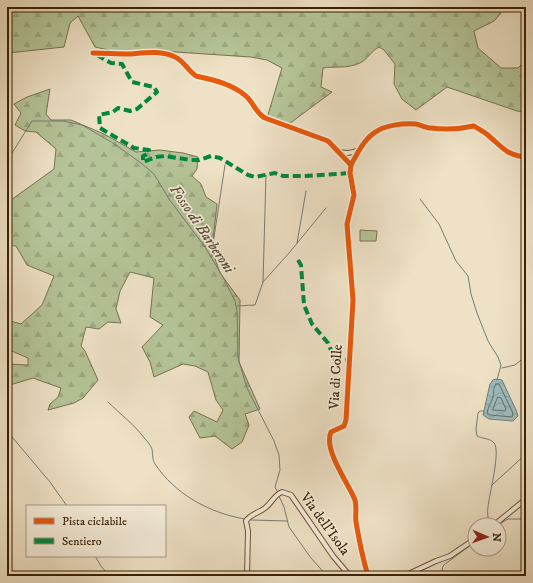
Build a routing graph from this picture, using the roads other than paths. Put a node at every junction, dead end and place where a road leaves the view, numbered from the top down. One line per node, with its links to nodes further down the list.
1 (93, 53): 3 (street)
2 (360, 150): 3 (street); 4 (street); 5 (street)
3 (337, 151): 5 (street)
4 (526, 157)
5 (351, 165): 11 (street, Via di Colle)
6 (526, 499): 7 (street)
7 (504, 517)
8 (467, 544): 12 (street)
9 (247, 576): 10 (street, Via dell'Isola)
10 (350, 576)
11 (368, 576)
12 (404, 576)

